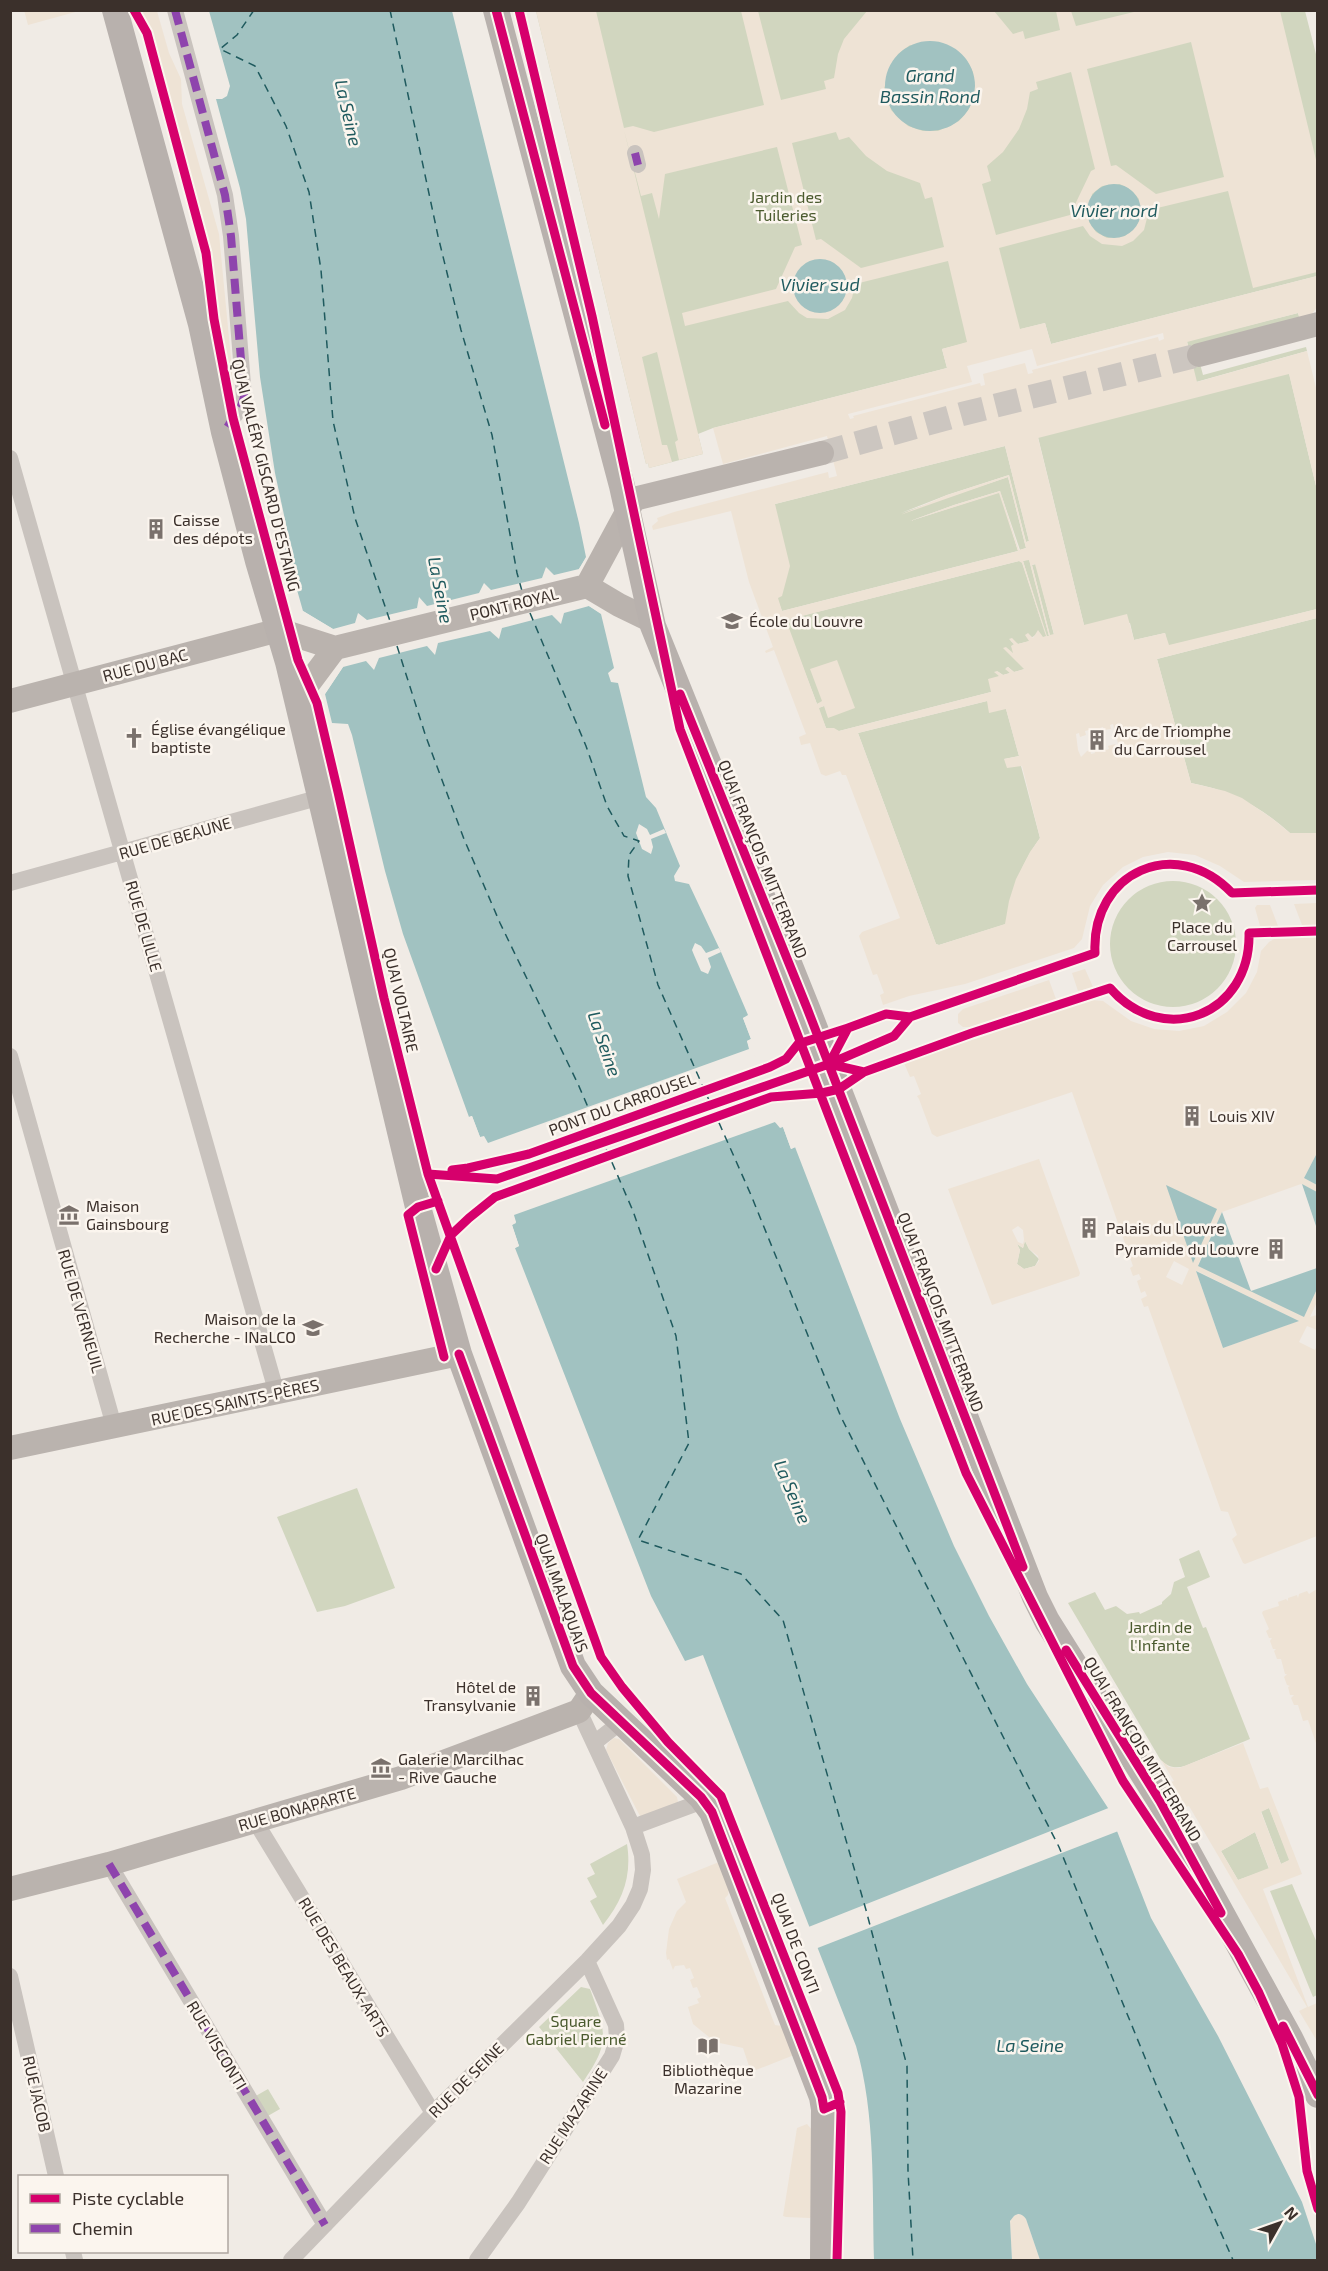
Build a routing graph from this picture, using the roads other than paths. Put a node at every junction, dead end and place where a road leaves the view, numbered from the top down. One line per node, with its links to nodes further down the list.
1 (115, 10): 6 (main road, QUAI VALÉRY GISCARD D'ESTAING)
2 (175, 10): 6 (street)
3 (496, 10): 9 (main road, QUAI FRANÇOIS MITTERRAND)
4 (1317, 324): 5 (main road)
5 (1199, 354)
6 (224, 432): 12 (main road, QUAI VALÉRY GISCARD D'ESTAING)
7 (822, 453): 9 (main road)
8 (10, 458): 14 (street, RUE DE LILLE)
9 (628, 511): 10 (main road); 11 (main road, QUAI FRANÇOIS MITTERRAND)
10 (588, 586): 11 (main road); 13 (main road, PONT ROYAL)
11 (652, 621): 35 (main road, QUAI FRANÇOIS MITTERRAND)
12 (279, 630): 13 (main road); 14 (main road, RUE DU BAC); 15 (main road, QUAI VOLTAIRE)
13 (335, 648): 15 (main road)
14 (75, 684): 16 (main road, RUE DU BAC); 18 (street, RUE DE LILLE)
15 (297, 699): 17 (main road, QUAI VOLTAIRE)
16 (10, 701)
17 (321, 797): 18 (street, RUE DE BEAUNE); 21 (main road, QUAI VOLTAIRE)
18 (123, 852): 19 (street, RUE DE BEAUNE); 22 (street, RUE DE LILLE)
19 (10, 883)
20 (10, 1056): 23 (street, RUE DE VERNEUIL)
21 (459, 1354): 22 (main road, RUE DES SAINTS-PÈRES); 25 (main road, QUAI MALAQUAIS)
22 (277, 1394): 23 (main road, RUE DES SAINTS-PÈRES)
23 (114, 1426): 24 (main road, RUE DES SAINTS-PÈRES)
24 (10, 1448)
25 (585, 1702): 26 (main road, QUAI MALAQUAIS); 27 (street, QUAI MALAQUAIS); 29 (main road, RUE BONAPARTE)
26 (621, 1722): 27 (street); 28 (main road, QUAI MALAQUAIS)
27 (594, 1743): 30 (street, QUAI MALAQUAIS)
28 (703, 1801): 30 (street); 41 (main road, QUAI DE CONTI)
29 (255, 1821): 31 (main road, RUE BONAPARTE); 36 (street, RUE DES BEAUX-ARTS)
30 (633, 1827): 33 (street, RUE DE SEINE)
31 (109, 1864): 32 (main road, RUE BONAPARTE); 38 (street, RUE VISCONTI)
32 (10, 1889)
33 (587, 1961): 36 (street, RUE DE SEINE); 40 (street, RUE MAZARINE)
34 (10, 1976): 37 (street, RUE JACOB)
35 (1316, 2088)
36 (433, 2113): 38 (street, RUE DE SEINE)
37 (56, 2175)
38 (325, 2225): 39 (street, RUE DE SEINE)
39 (291, 2260)
40 (477, 2260)
41 (823, 2260)

